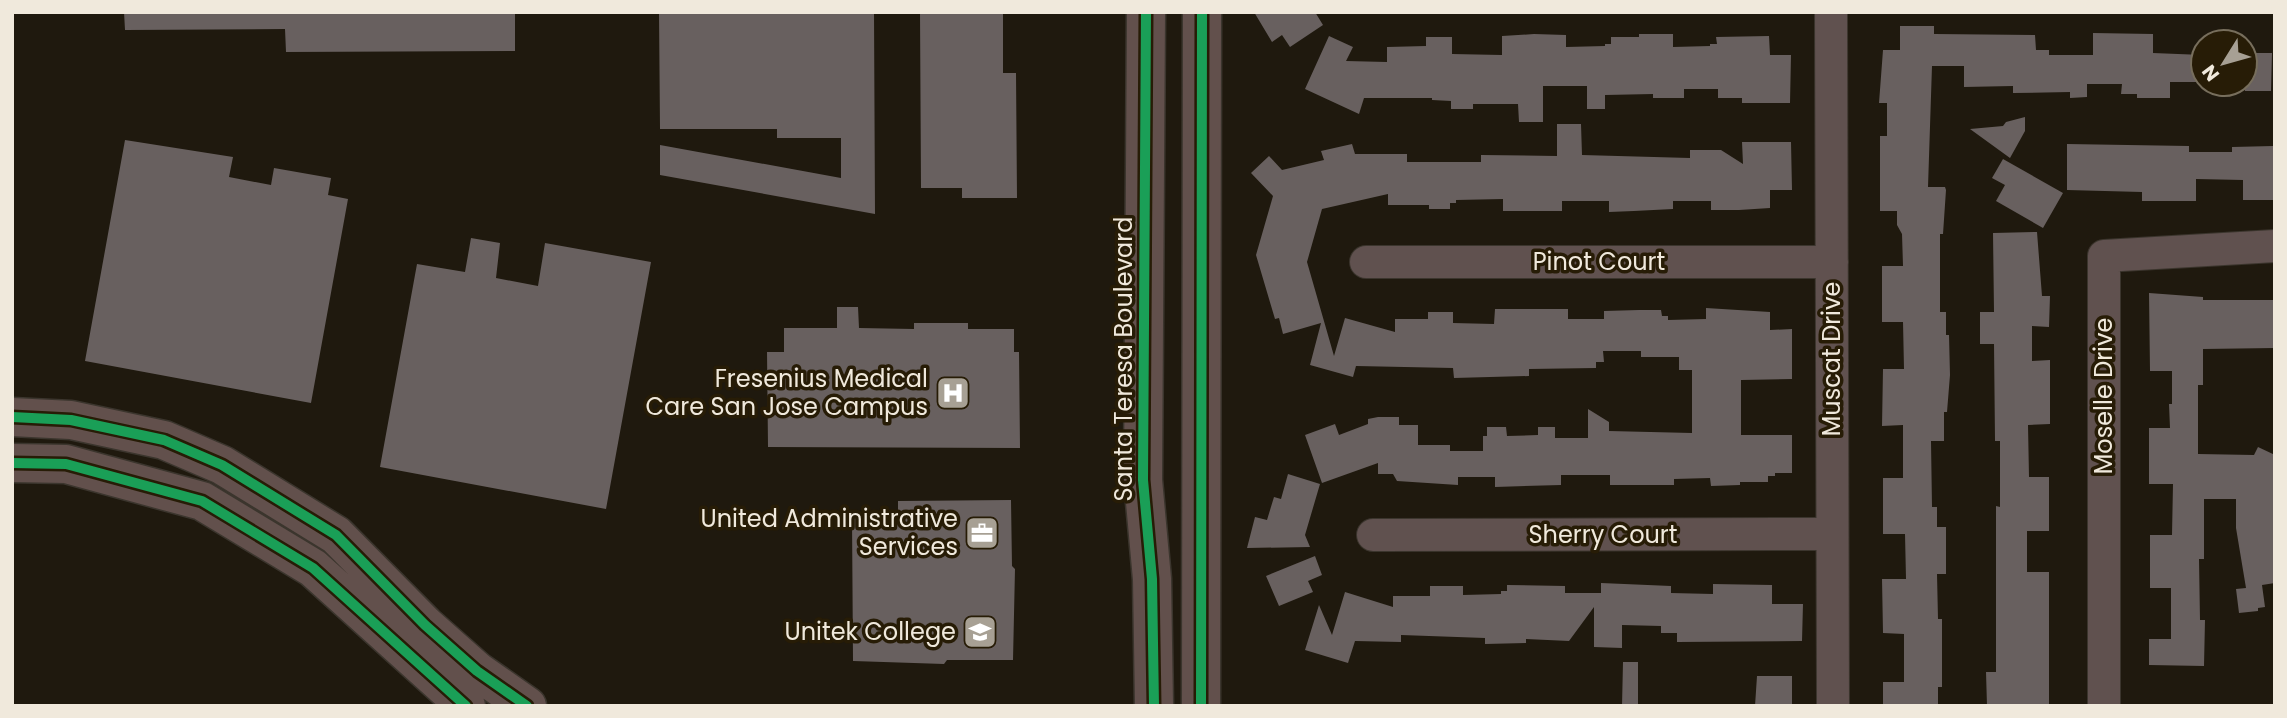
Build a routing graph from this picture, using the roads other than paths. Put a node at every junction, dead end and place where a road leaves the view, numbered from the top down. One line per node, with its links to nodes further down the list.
1 (1146, 12): 13 (main road, Santa Teresa Boulevard)
2 (1202, 12): 14 (main road)
3 (1831, 12): 6 (street, Muscat Drive)
4 (2275, 246): 16 (street, Moselle Drive)
5 (1366, 262): 6 (street, Pinot Court)
6 (1832, 262): 9 (street, Muscat Drive)
7 (12, 417): 12 (main road)
8 (12, 463): 11 (main road)
9 (1832, 534): 10 (street, Sherry Court); 15 (street, Muscat Drive)
10 (1373, 535)
11 (466, 706)
12 (527, 706)
13 (1154, 706)
14 (1201, 706)
15 (1833, 706)
16 (2104, 706)

